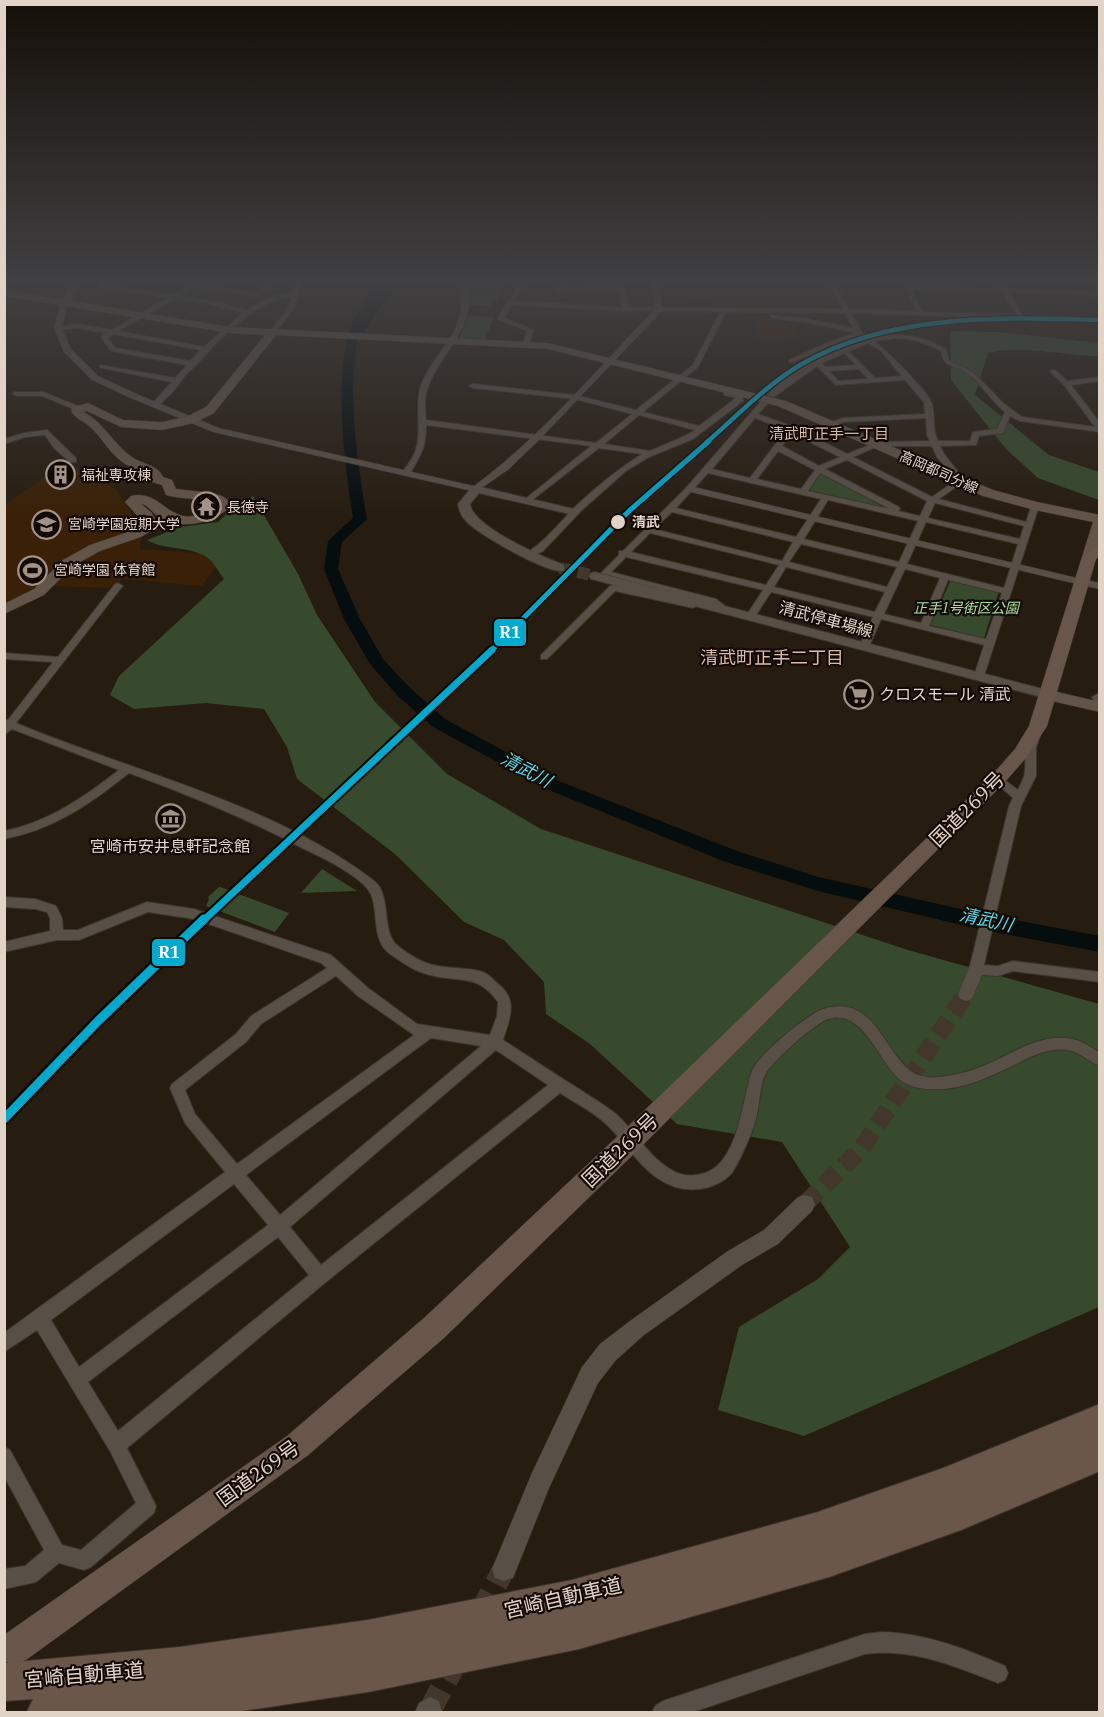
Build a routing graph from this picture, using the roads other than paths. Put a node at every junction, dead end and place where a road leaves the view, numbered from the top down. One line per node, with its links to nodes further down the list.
1 (77, 360): 17 (street)
2 (169, 360): 14 (street)
3 (196, 360): 14 (street)
4 (250, 360): 34 (main road)
5 (438, 360): 35 (street)
6 (605, 360): 12 (main road, 高岡都司分線)
7 (699, 360): 21 (street)
8 (821, 360): 32 (street)
9 (855, 360): 16 (street)
10 (892, 360): 19 (street)
11 (947, 360): 31 (street)
12 (609, 361): 21 (main road, 高岡都司分線); 27 (street)
13 (110, 362): 15 (street)
14 (193, 364): 23 (street)
15 (102, 366): 17 (street); 23 (street)
16 (860, 366): 22 (street); 22 (street)
17 (87, 371): 28 (street)
18 (1053, 371): 24 (street)
19 (906, 378): 22 (street); 33 (street)
20 (1100, 379): 24 (street)
21 (679, 380): 30 (street); 36 (main road, 高岡都司分線); 37 (street)
22 (873, 380)
23 (178, 381): 28 (street)
24 (1067, 382): 39 (street)
25 (473, 386): 27 (street)
26 (17, 394): 29 (street)
27 (575, 397): 30 (street); 40 (street)
28 (155, 405): 34 (street)
29 (79, 408): 34 (main road); 88 (main road)
30 (638, 413): 37 (street); 44 (street)
31 (1008, 413): 39 (street); 42 (street)
32 (753, 415): 38 (street); 50 (street)
33 (929, 416): 36 (street); 42 (street)
34 (190, 420): 51 (street)
35 (422, 422): 40 (street); 51 (street)
36 (832, 423): 43 (main road, 高岡都司分線)
37 (701, 429): 46 (street)
38 (791, 429): 45 (street); 47 (street)
39 (1100, 429)
40 (538, 436): 44 (street); 54 (street)
41 (4, 442): 48 (street)
42 (934, 443): 43 (street); 53 (street)
43 (877, 444): 47 (street); 53 (main road, 高岡都司分線)
44 (599, 445): 46 (street); 59 (street)
45 (777, 447): 49 (street); 52 (street)
46 (651, 454): 62 (street)
47 (846, 457): 49 (street); 58 (street)
48 (74, 460)
49 (819, 469): 56 (street); 63 (street)
50 (706, 470): 52 (street); 55 (street)
51 (401, 472): 54 (street)
52 (752, 480): 56 (street)
53 (959, 482): 58 (street); 60 (main road, 高岡都司分線)
54 (476, 489): 59 (main road); 74 (main road)
55 (690, 489): 61 (street); 64 (street)
56 (803, 492): 57 (street)
57 (826, 497): 63 (street); 64 (street)
58 (932, 500): 65 (street); 67 (street)
59 (527, 502): 62 (main road)
60 (1035, 506): 66 (main road, 高岡都司分線); 67 (street)
61 (670, 509): 68 (street); 69 (street)
62 (574, 512): 74 (street)
63 (910, 517): 65 (street)
64 (813, 518): 69 (street); 70 (street)
65 (923, 519): 70 (street); 71 (street)
66 (1100, 520): 73 (main road, 高岡都司分線)
67 (1029, 525): 71 (street)
68 (647, 530): 72 (street); 75 (street)
69 (799, 540): 75 (street); 76 (street)
70 (913, 542): 76 (street); 77 (street)
71 (1023, 542): 77 (street)
72 (622, 553): 84 (street); 87 (street)
73 (1094, 553): 81 (highway, 国道269号)
74 (528, 556): 78 (main road)
75 (784, 564): 84 (street); 85 (street)
76 (902, 565): 80 (street); 85 (street)
77 (1015, 566): 81 (street); 86 (street)
78 (560, 568)
79 (595, 576): 87 (main road, 清武停車場線)
80 (945, 576): 86 (street); 91 (street)
81 (1081, 582): 83 (street); 98 (highway, 国道269号)
82 (118, 586): 96 (street)
83 (1100, 586)
84 (768, 589): 89 (street); 90 (street)
85 (890, 590): 90 (street)
86 (1006, 591): 92 (street)
87 (724, 609): 89 (main road, 清武停車場線); 95 (street)
88 (4, 610)
89 (751, 616): 93 (main road, 清武停車場線)
90 (878, 616): 91 (street); 93 (street)
91 (924, 627): 92 (street)
92 (989, 643): 97 (street)
93 (864, 647): 97 (main road, 清武停車場線)
94 (4, 656): 96 (street)
95 (544, 657)
96 (62, 660): 102 (street)
97 (979, 676): 98 (main road, 清武停車場線)
98 (1048, 695): 101 (main road); 103 (highway, 国道269号)
99 (1100, 698): 100 (street)
100 (1100, 703)
101 (1100, 707)
102 (7, 726): 104 (street)
103 (1038, 726): 105 (highway, 国道269号); 106 (street)
104 (127, 769): 107 (street); 116 (street)
105 (998, 779): 106 (street); 119 (highway, 国道269号)
106 (1017, 802): 111 (street)
107 (4, 835)
108 (4, 902): 109 (street)
109 (57, 935): 110 (street); 112 (street)
110 (4, 947)
111 (976, 963): 113 (street); 114 (street)
112 (338, 968): 115 (street); 120 (street)
113 (1100, 977)
114 (966, 994)
115 (428, 1032): 116 (street); 120 (street)
116 (495, 1042): 118 (street); 122 (street)
117 (1100, 1060): 119 (street)
118 (559, 1085): 119 (street); 123 (street)
119 (630, 1141): 134 (highway, 国道269号)
120 (235, 1173): 122 (street); 124 (street)
121 (806, 1204): 132 (street)
122 (279, 1226): 123 (street); 126 (street)
123 (320, 1276): 128 (street)
124 (39, 1318): 125 (street); 126 (street)
125 (4, 1344)
126 (77, 1380): 128 (street)
127 (1100, 1421): 134 (highway, 宮崎自動車道)
128 (116, 1445): 131 (street)
129 (1100, 1453): 136 (highway, 宮崎自動車道)
130 (4, 1456): 131 (street)
131 (56, 1552): 133 (street)
132 (504, 1569)
133 (4, 1579)
134 (9, 1665)
135 (998, 1672): 137 (street)
136 (47, 1713)
137 (663, 1713)

